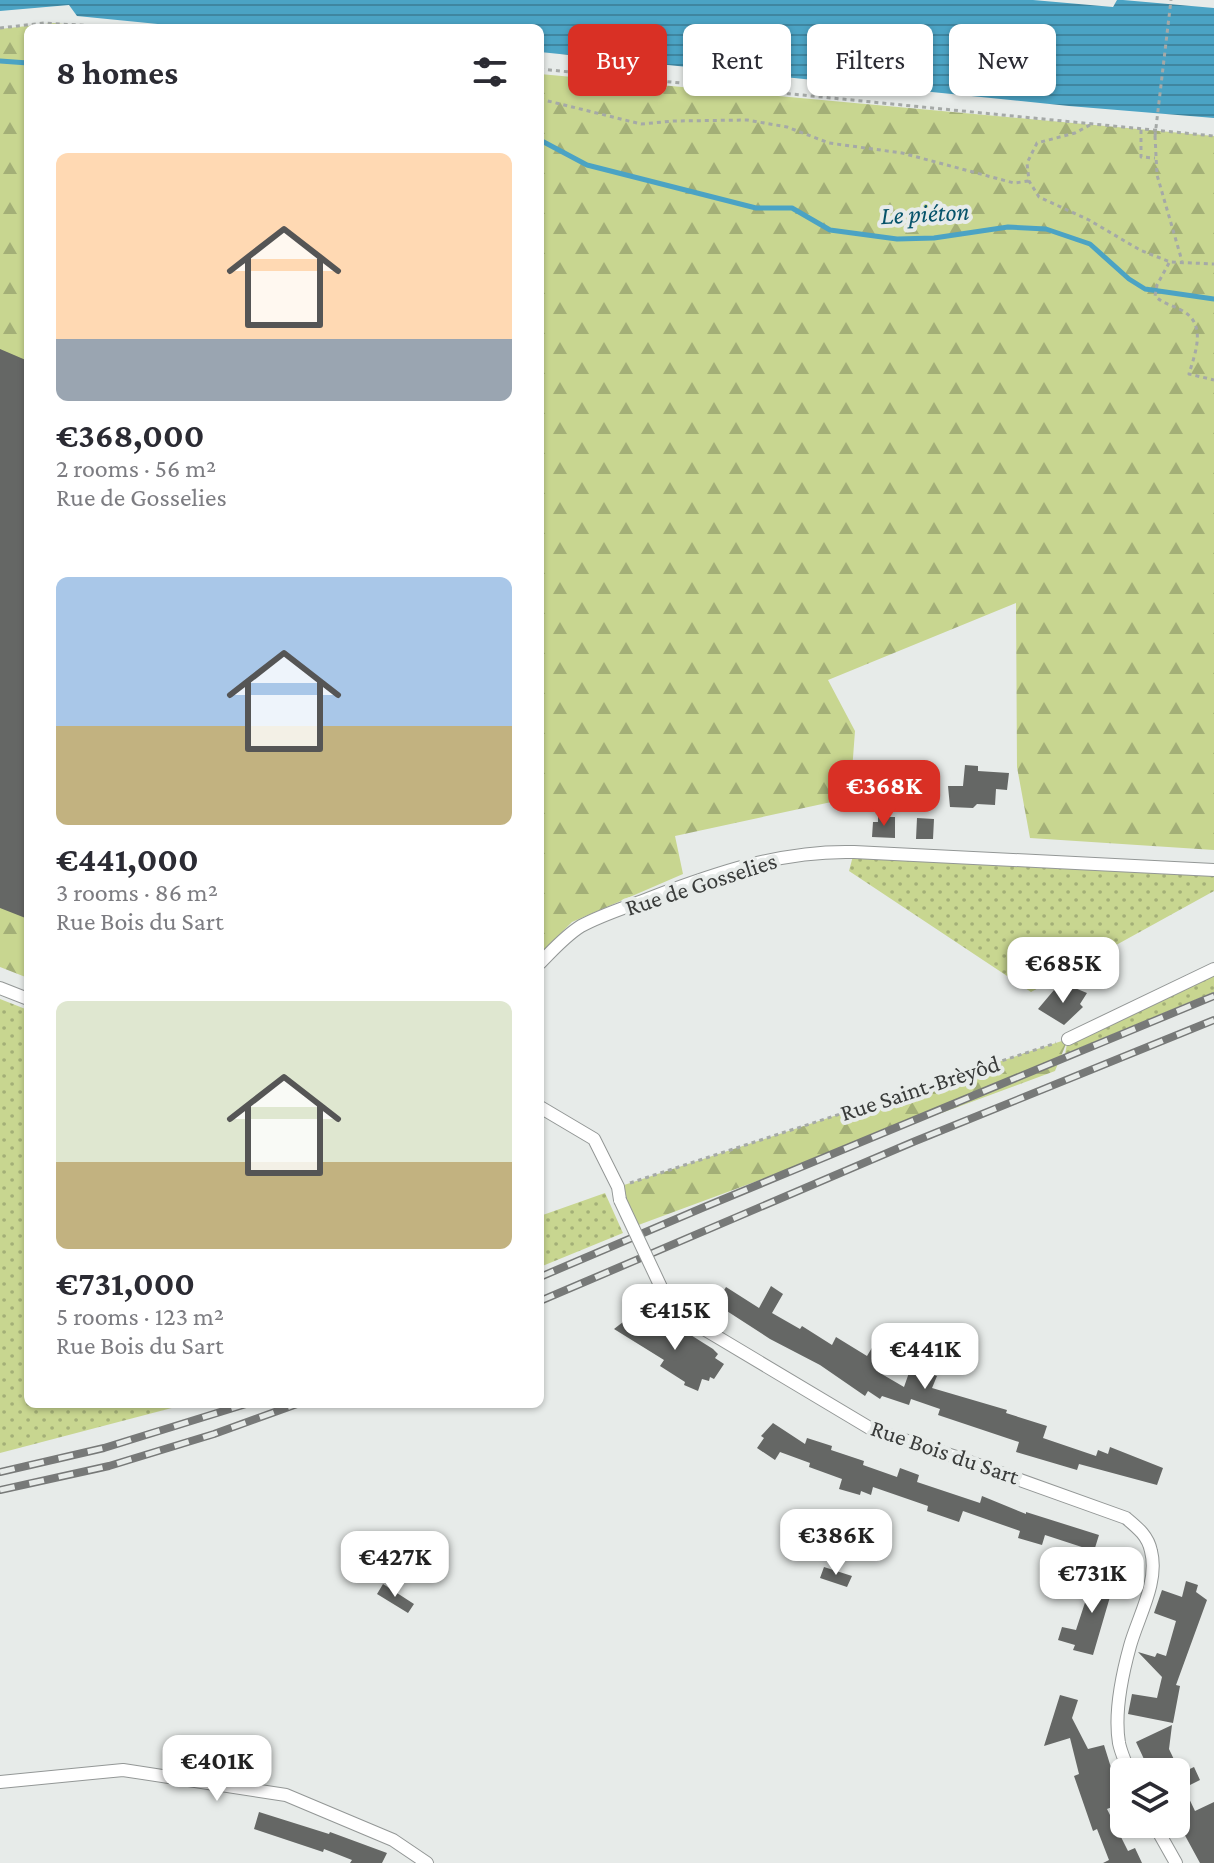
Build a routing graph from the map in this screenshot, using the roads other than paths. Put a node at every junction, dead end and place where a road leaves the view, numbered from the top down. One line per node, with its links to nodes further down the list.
1 (1214, 870): 2 (street, Rue de Gosselies)
2 (544, 959)
3 (1214, 969): 6 (street)
4 (0, 988): 5 (street)
5 (24, 997)
6 (1068, 1039)
7 (544, 1109): 8 (street, Rue Bois du Sart, bridge)
8 (1124, 1758)
9 (0, 1782): 11 (street)
10 (1162, 1838): 12 (street)
11 (427, 1863)
12 (1176, 1863)

